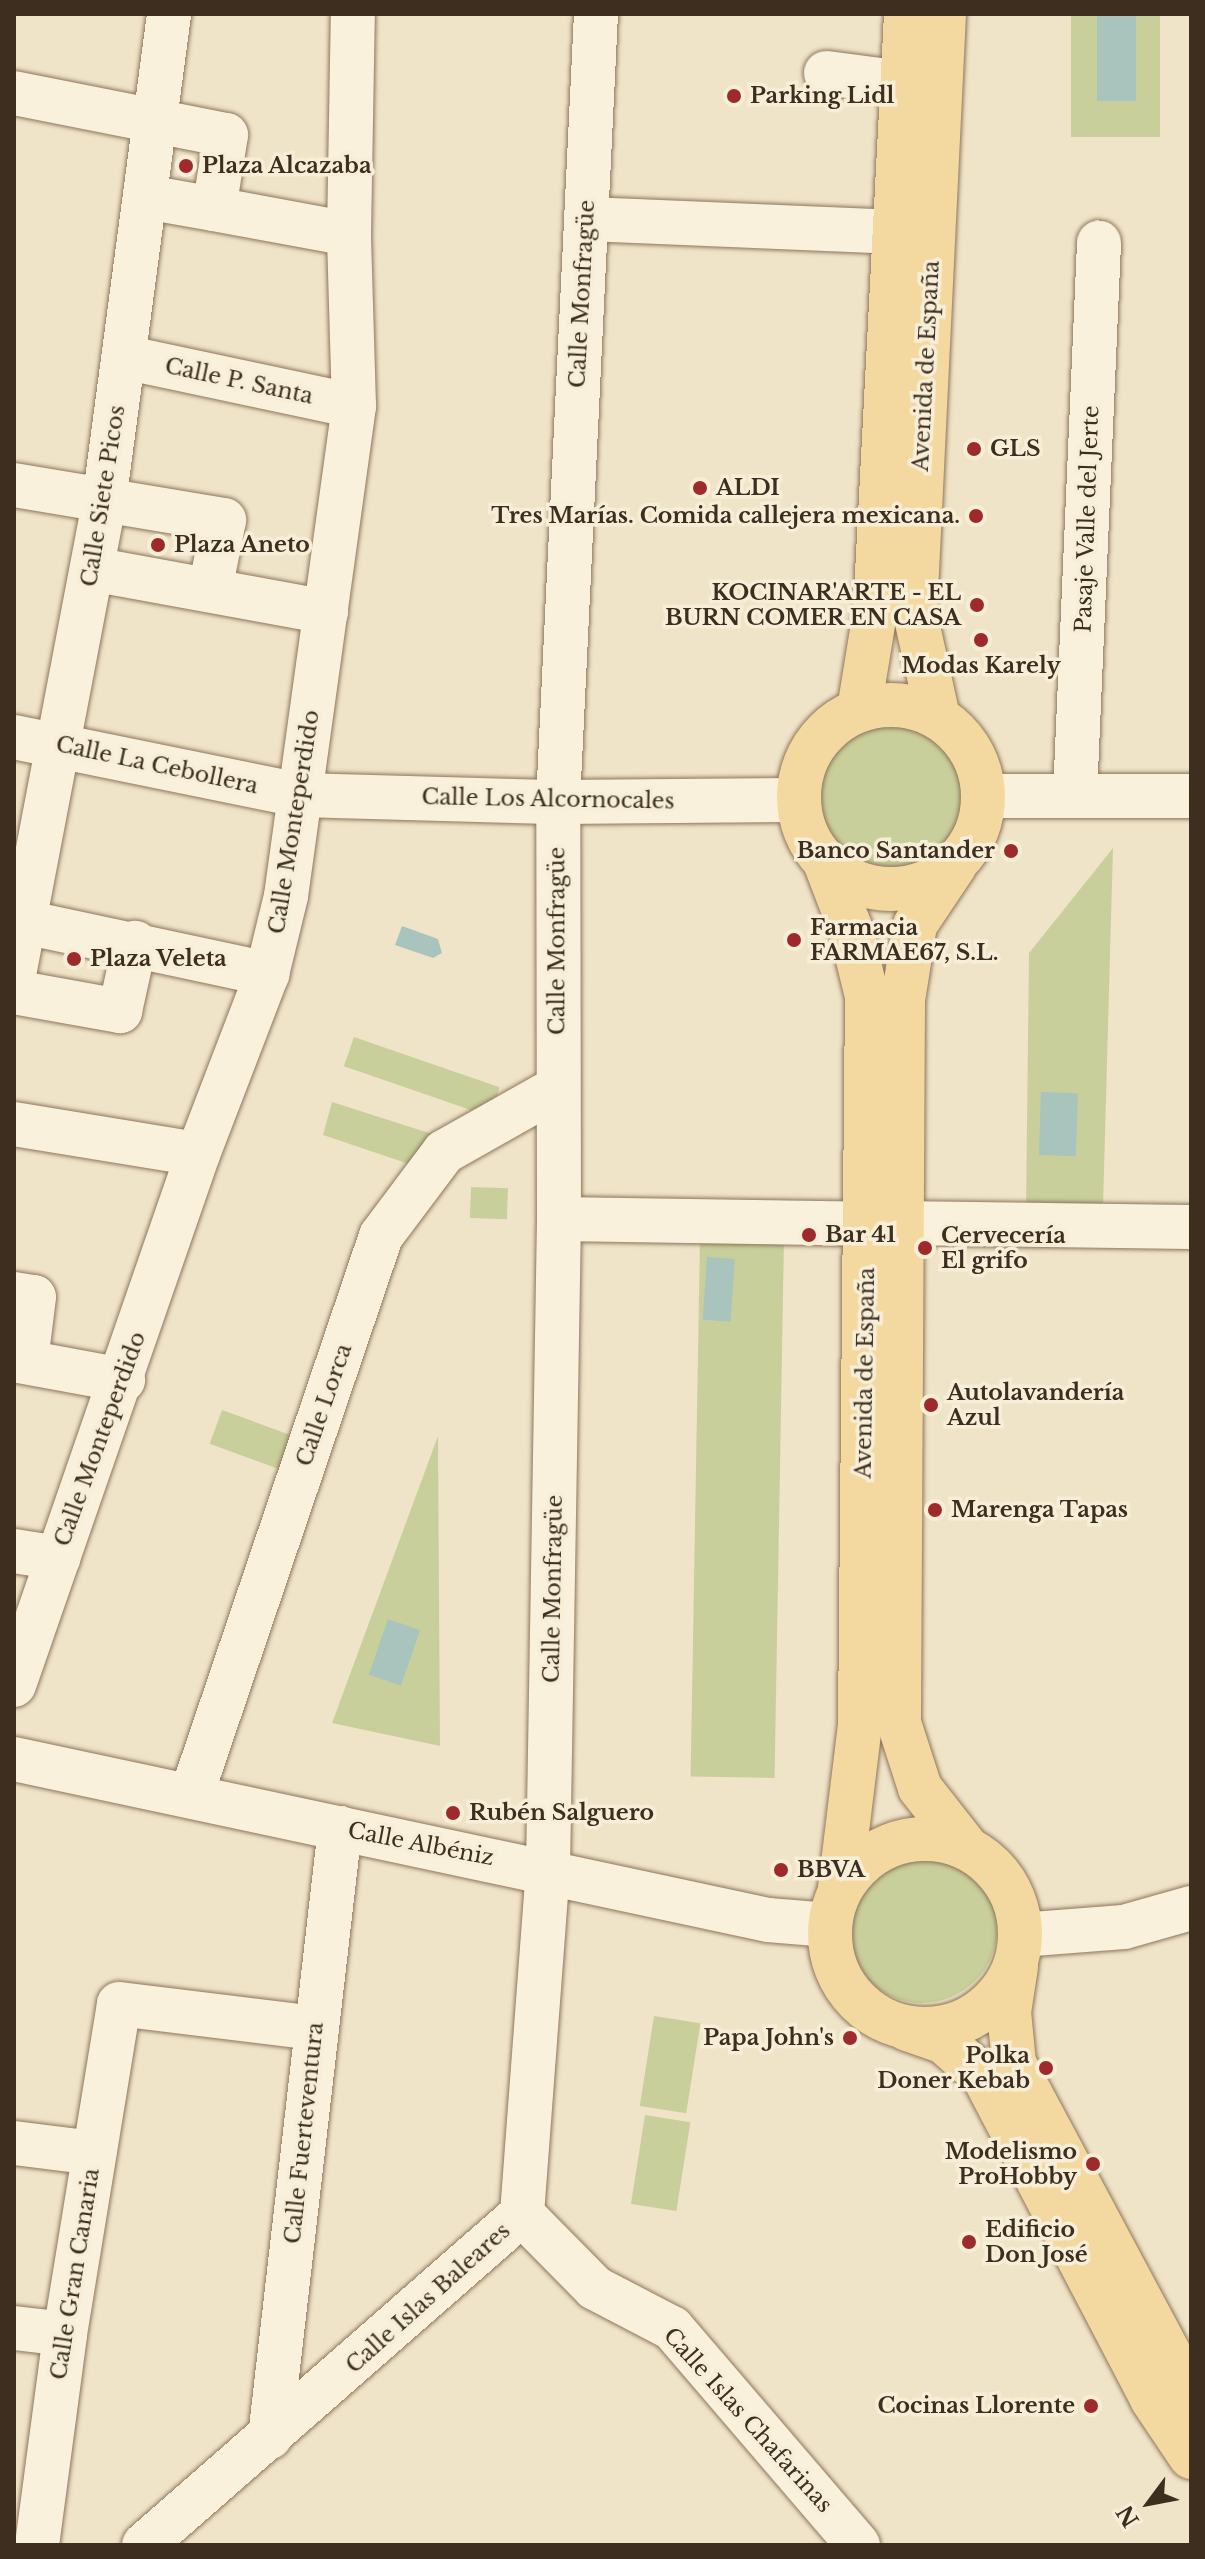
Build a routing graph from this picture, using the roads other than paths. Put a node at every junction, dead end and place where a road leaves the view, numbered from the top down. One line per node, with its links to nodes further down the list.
1 (169, 14): 9 (street, Calle Siete Picos)
2 (353, 14): 14 (street, Calle Monteperdido)
3 (596, 14): 12 (street, Calle Monfragüe)
4 (906, 14): 7 (main road, Avenida de España)
5 (944, 14): 24 (main road, Avenida de España)
6 (826, 73): 7 (street)
7 (902, 83): 13 (main road, Avenida de España)
8 (14, 93): 9 (street)
9 (156, 123): 10 (street, Calle Siete Picos); 11 (street)
10 (146, 197): 11 (street); 16 (street, Calle Siete Picos)
11 (214, 209): 14 (street)
12 (586, 219): 13 (street); 32 (street, Calle Monfragüe)
13 (894, 232): 23 (main road, Avenida de España)
14 (349, 234): 17 (street, Calle Monteperdido)
15 (1099, 243): 28 (street, Pasaje Valle del Jerte)
16 (124, 357): 17 (street, Calle P. Santa); 19 (street, Calle Siete Picos)
17 (354, 406): 22 (street, Calle Monteperdido)
18 (14, 485): 19 (street)
19 (104, 502): 20 (street, Calle Siete Picos); 21 (street)
20 (92, 569): 21 (street); 26 (street, Calle Siete Picos)
21 (210, 590): 22 (street)
22 (326, 612): 27 (street, Calle Monteperdido)
23 (859, 710): 24 (main road); 31 (main road)
24 (938, 717): 29 (main road)
25 (14, 737): 26 (street, Calle La Cebollera)
26 (59, 744): 27 (street, Calle La Cebollera); 35 (street, Calle Siete Picos)
27 (300, 795): 32 (street, Calle Los Alcornocales); 37 (street, Calle Monteperdido)
28 (1075, 795): 29 (street); 30 (street)
29 (984, 796): 34 (main road)
30 (1191, 796)
31 (796, 800): 32 (street, Calle Los Alcornocales); 33 (main road)
32 (558, 802): 40 (street, Calle Monfragüe)
33 (825, 862): 34 (main road); 44 (main road, Avenida de España)
34 (955, 865): 44 (main road, Avenida de España)
35 (25, 922): 36 (street); 38 (street, Calle Siete Picos)
36 (135, 943): 37 (street); 39 (street)
37 (267, 974): 42 (street, Calle Monteperdido)
38 (14, 975)
39 (14, 992)
40 (556, 1089): 43 (street, Calle Monfragüe); 53 (street, Calle Lorca)
41 (14, 1124): 42 (street)
42 (198, 1154): 48 (street, Calle Monteperdido)
43 (559, 1219): 44 (street); 56 (street, Calle Monfragüe)
44 (883, 1224): 45 (street); 55 (main road, Avenida de España); 57 (main road, Avenida de España)
45 (1191, 1227)
46 (14, 1294): 47 (street)
47 (20, 1360): 48 (street)
48 (123, 1380): 50 (street, Calle Monteperdido)
49 (14, 1551): 50 (street)
50 (58, 1558): 51 (street, Calle Monteperdido)
51 (14, 1685)
52 (14, 1759): 53 (street, Calle Albéniz)
53 (191, 1796): 54 (street, Calle Albéniz)
54 (340, 1828): 56 (street, Calle Albéniz); 60 (street, Calle Fuerteventura)
55 (967, 1848): 57 (main road); 59 (main road)
56 (548, 1869): 57 (street, Calle Albéniz); 64 (street, Calle Islas Baleares)
57 (834, 1907): 61 (main road)
58 (1191, 1908): 59 (street)
59 (1018, 1948): 61 (main road); 67 (main road)
60 (315, 2028): 63 (street, Calle Gran Canaria); 68 (street, Calle Fuerteventura)
61 (905, 2028): 69 (main road)
62 (14, 2143): 63 (street)
63 (94, 2153): 66 (street, Calle Gran Canaria)
64 (522, 2214): 68 (street, Calle Islas Baleares); 72 (street, Calle Islas Chafarinas)
65 (14, 2328): 66 (street)
66 (65, 2334): 70 (street, Calle Gran Canaria)
67 (1191, 2395)
68 (270, 2437): 71 (street, Calle Islas Baleares)
69 (1191, 2457)
70 (37, 2545)
71 (144, 2545)
72 (858, 2545)

